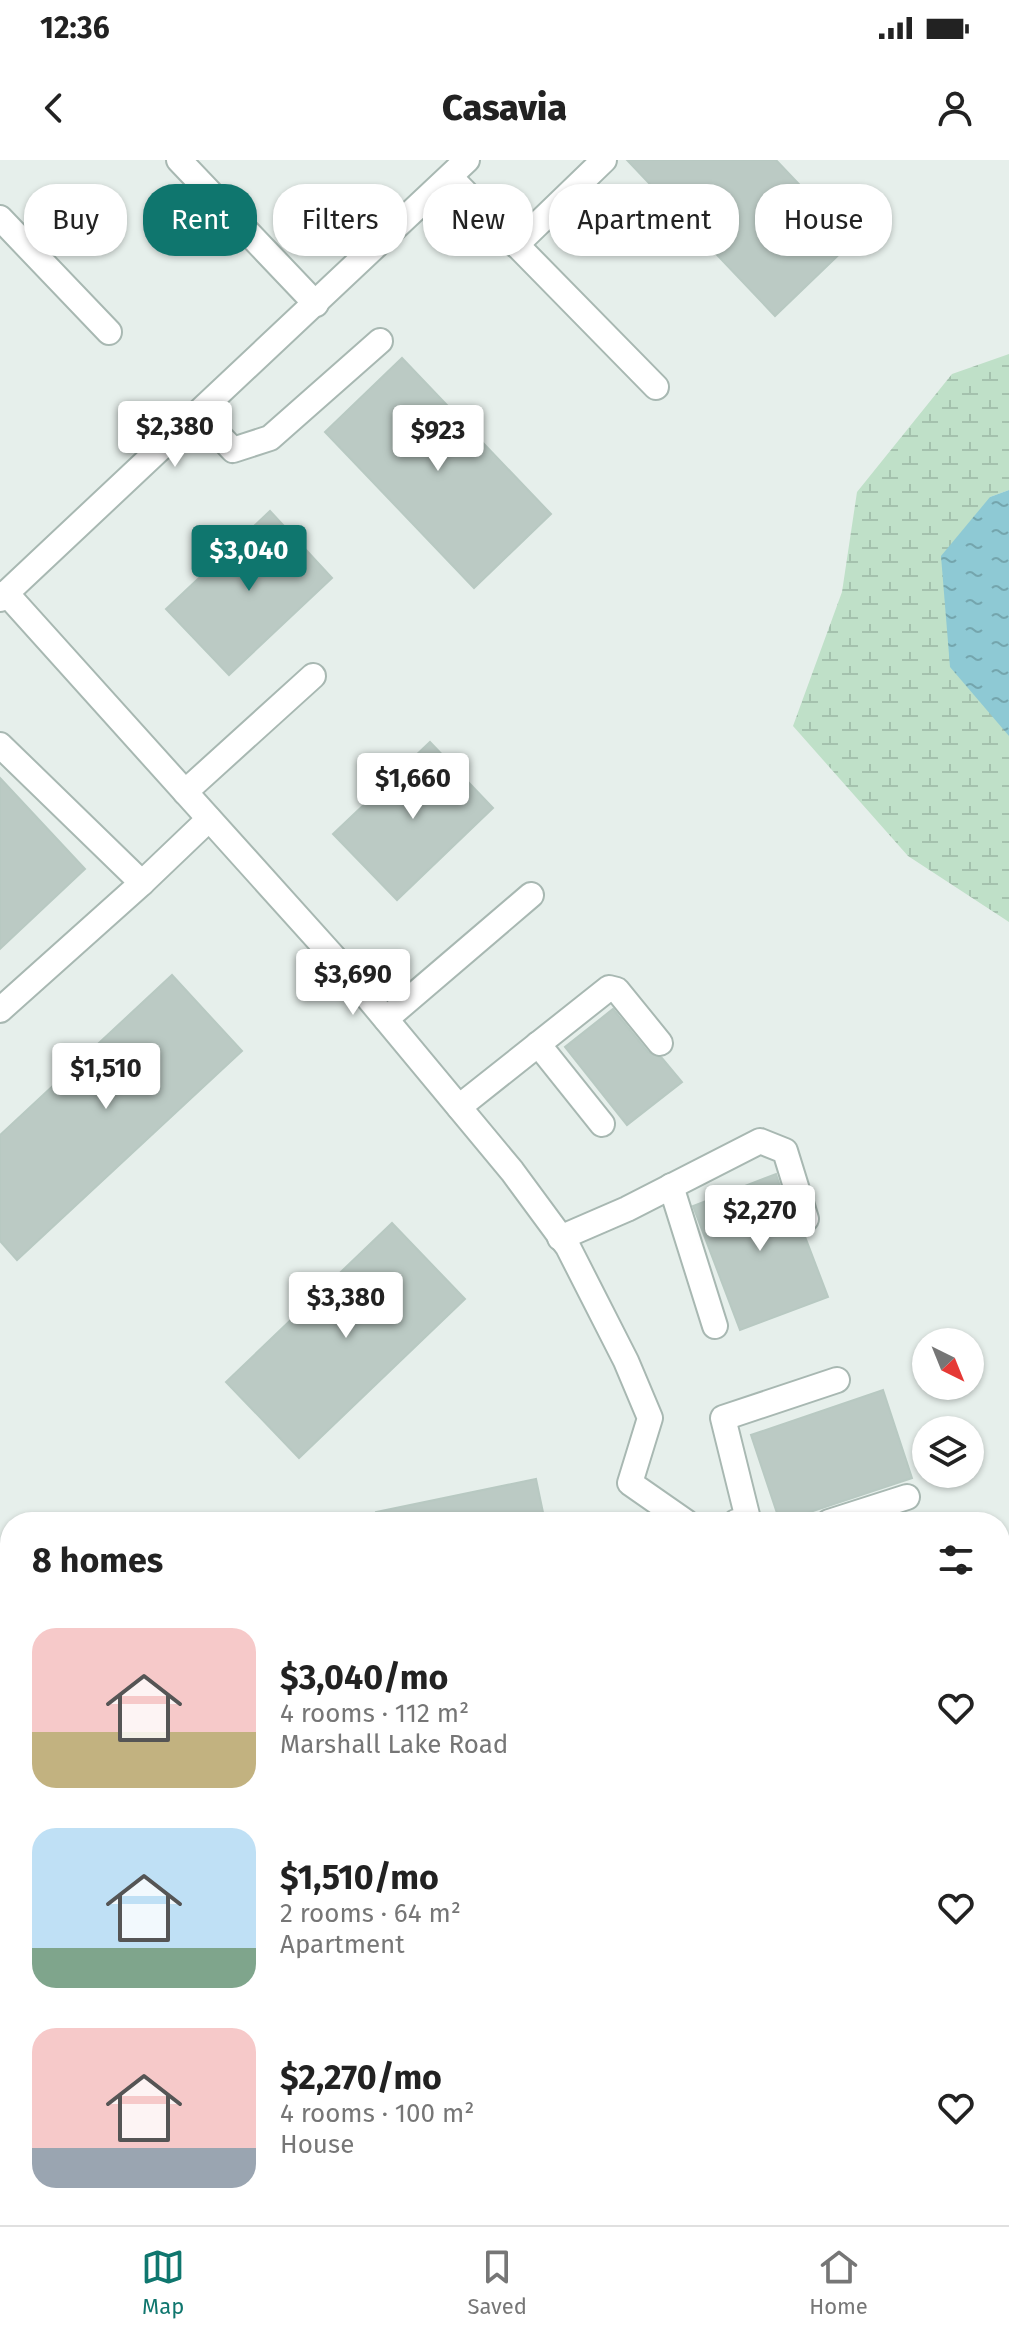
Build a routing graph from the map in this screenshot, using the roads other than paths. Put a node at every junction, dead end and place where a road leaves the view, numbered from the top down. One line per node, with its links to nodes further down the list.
1 (179, 160): 8 (street)
2 (604, 160): 6 (street)
3 (458, 168): 4 (street); 8 (street)
4 (470, 184)
5 (0, 218): 9 (street)
6 (533, 229)
7 (527, 256): 11 (street)
8 (316, 304): 12 (street)
9 (109, 332)
10 (380, 341): 12 (street)
11 (656, 387)
12 (199, 414): 13 (street)
13 (3, 596): 16 (street)
14 (313, 676): 16 (street)
15 (0, 745): 18 (street)
16 (185, 792): 17 (street)
17 (209, 819): 18 (street); 21 (street)
18 (142, 883): 20 (street)
19 (531, 895): 21 (street)
20 (0, 1010)
21 (386, 1019): 24 (street)
22 (660, 1043): 23 (street)
23 (538, 1044): 24 (street); 25 (street)
24 (459, 1107): 28 (street)
25 (602, 1124)
26 (671, 1186): 27 (street); 28 (street); 29 (street)
27 (806, 1219)
28 (560, 1238): 32 (street)
29 (715, 1326)
30 (837, 1380): 33 (street)
31 (907, 1497): 34 (street)
32 (672, 1512)
33 (743, 1512)
34 (860, 1512)

